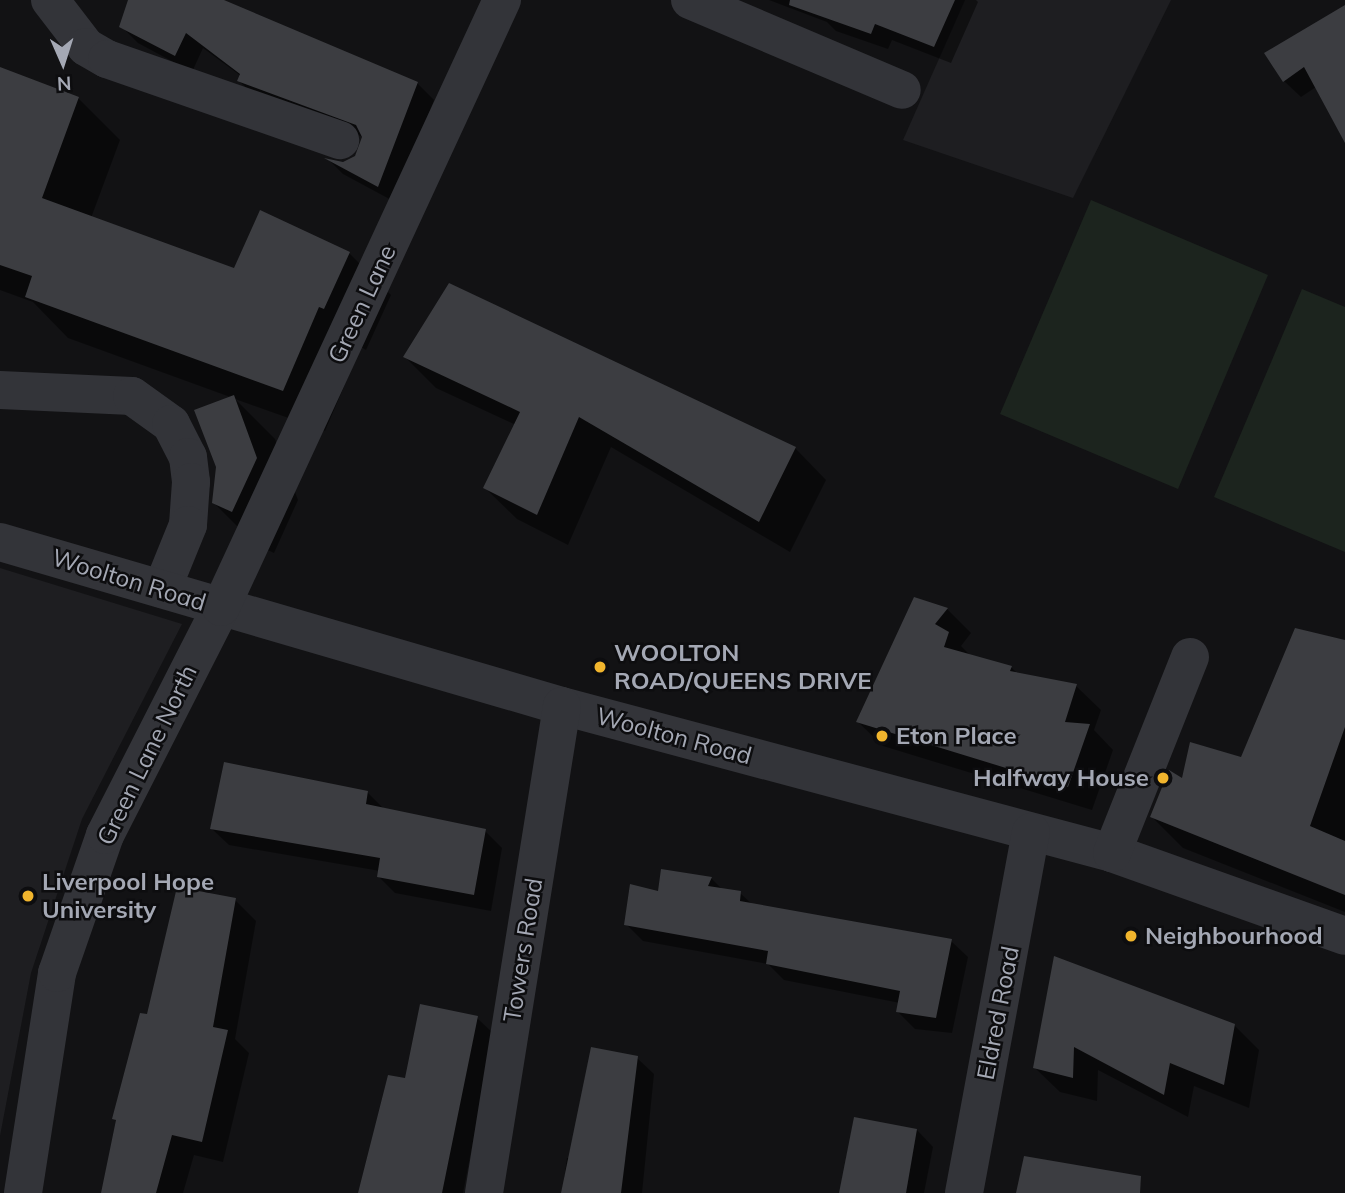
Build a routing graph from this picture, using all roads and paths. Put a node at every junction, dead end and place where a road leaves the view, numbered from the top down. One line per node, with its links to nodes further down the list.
1 (502, 0): 9 (street, Green Lane)
2 (691, 0): 4 (street)
3 (50, 1): 5 (street)
4 (902, 90)
5 (340, 141)
6 (0, 390): 8 (street)
7 (0, 542): 8 (street, Woolton Road)
8 (162, 589): 9 (street, Woolton Road)
9 (221, 607): 11 (street, Woolton Road); 15 (street, Green Lane North)
10 (1190, 657): 13 (street)
11 (562, 706): 12 (street, Woolton Road); 17 (street, Towers Road)
12 (1031, 832): 13 (street, Woolton Road); 18 (street, Eldred Road)
13 (1112, 853): 14 (street, Woolton Road)
14 (1345, 936)
15 (15, 1151): 16 (street, Green Lane North)
16 (23, 1193)
17 (484, 1193)
18 (964, 1193)

